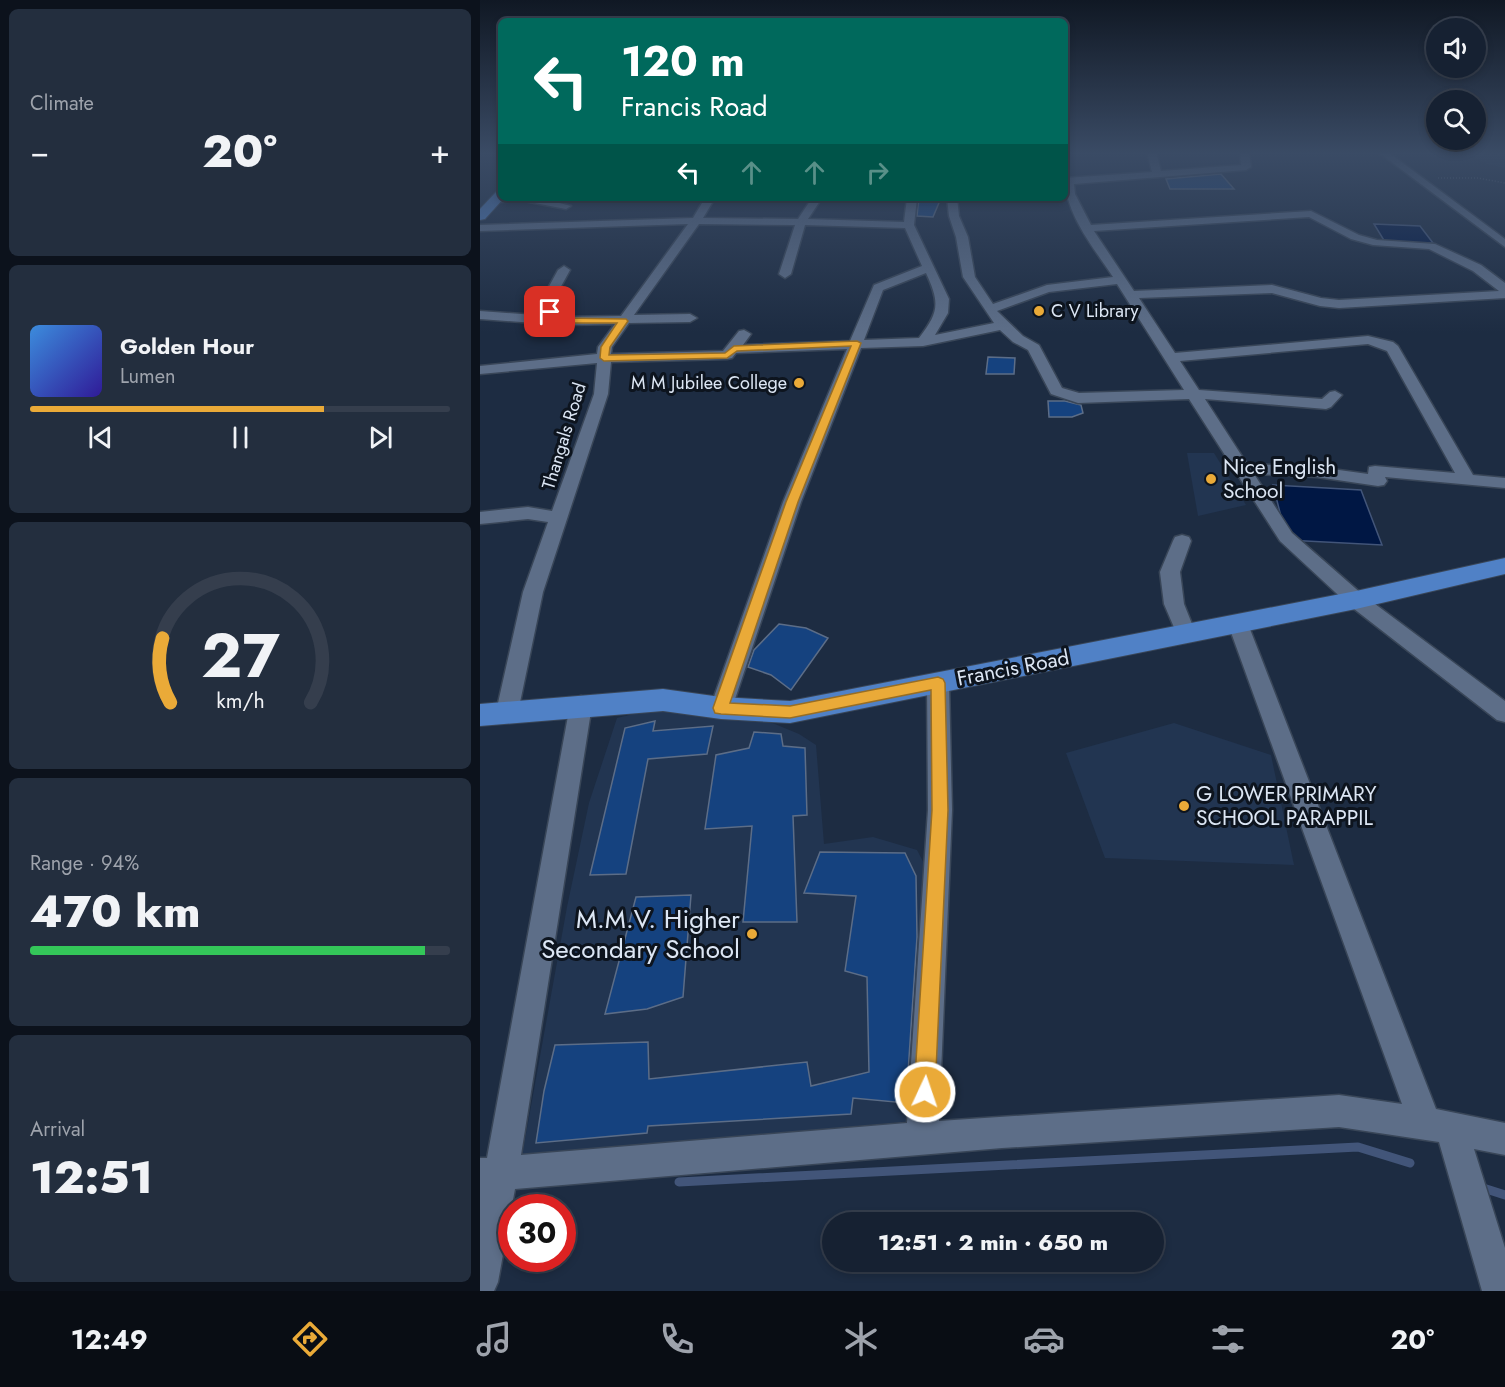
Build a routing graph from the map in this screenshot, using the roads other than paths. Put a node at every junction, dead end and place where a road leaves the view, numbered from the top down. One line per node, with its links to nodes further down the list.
1 (702, 212): 7 (street, Thangals Road)
2 (808, 212): 8 (street)
3 (910, 212): 9 (street)
4 (954, 212): 20 (street)
5 (1079, 212): 11 (street)
6 (1463, 212): 12 (street)
7 (696, 221): 8 (street); 10 (street); 24 (street, Thangals Road)
8 (801, 222): 9 (street); 15 (street)
9 (909, 225): 13 (street)
10 (480, 228)
11 (1087, 228): 16 (street); 17 (street)
12 (1505, 244)
13 (929, 268): 27 (street); 28 (street)
14 (564, 270): 23 (street)
15 (785, 274)
16 (1121, 280): 19 (street); 20 (street)
17 (1505, 290)
18 (1505, 294): 19 (street)
19 (1131, 295): 31 (street)
20 (990, 309): 25 (street)
21 (480, 315): 23 (street)
22 (690, 318): 24 (street)
23 (562, 321): 24 (street)
24 (623, 321): 30 (street, Thangals Road)
25 (1003, 325): 27 (street); 33 (street)
26 (744, 334): 29 (street)
27 (923, 342): 28 (street)
28 (857, 343): 29 (street); 47 (street)
29 (734, 349): 30 (street)
30 (604, 358): 32 (street); 39 (street, Thangals Road)
31 (1171, 358): 33 (street); 36 (street)
32 (480, 370)
33 (1194, 394): 34 (street); 35 (street)
34 (1335, 395)
35 (1243, 470): 36 (street); 42 (street)
36 (1467, 479): 37 (street)
37 (1505, 483)
38 (480, 518): 39 (street)
39 (558, 518): 48 (street, Thangals Road)
40 (1182, 541): 44 (street)
41 (1505, 566): 42 (main road, Francis Road)
42 (1356, 600): 43 (main road, Francis Road); 49 (street)
43 (1238, 624): 44 (main road, Francis Road); 51 (street)
44 (1186, 634): 45 (main road, Francis Road)
45 (938, 683): 47 (main road, Francis Road); 52 (street)
46 (581, 705): 47 (main road, Francis Road); 48 (main road, Francis Road); 54 (street)
47 (721, 708)
48 (507, 712): 50 (main road, Francis Road)
49 (1505, 713)
50 (480, 715)
51 (1437, 1126): 52 (street); 53 (street); 56 (street)
52 (922, 1139): 54 (street)
53 (1505, 1139)
54 (491, 1174): 55 (street)
55 (480, 1282)
56 (1500, 1291)

